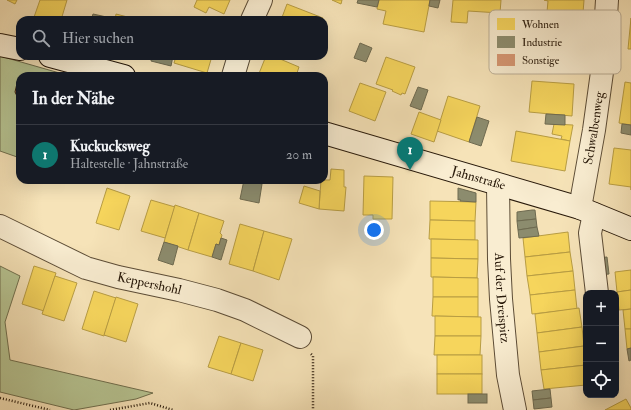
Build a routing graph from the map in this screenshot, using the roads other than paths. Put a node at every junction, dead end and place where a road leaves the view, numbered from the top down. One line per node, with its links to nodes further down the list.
1 (261, 0): 4 (street)
2 (608, 0): 3 (street, Schwalbenweg)
3 (607, 10)
4 (254, 16)
5 (0, 45): 6 (street)
6 (16, 47)
7 (65, 60): 9 (street)
8 (238, 60): 10 (street)
9 (109, 72)
10 (234, 72)
11 (602, 74): 14 (street, Schwalbenweg)
12 (328, 133): 13 (street, Jahnstraße)
13 (498, 184): 14 (street, Jahnstraße); 19 (street, Auf der Dreispitz)
14 (587, 211): 16 (street, Jahnstraße); 17 (street, Schwalbenweg)
15 (0, 226): 18 (street, Keppershohl)
16 (631, 229)
17 (597, 290)
18 (300, 337)
19 (515, 410)

